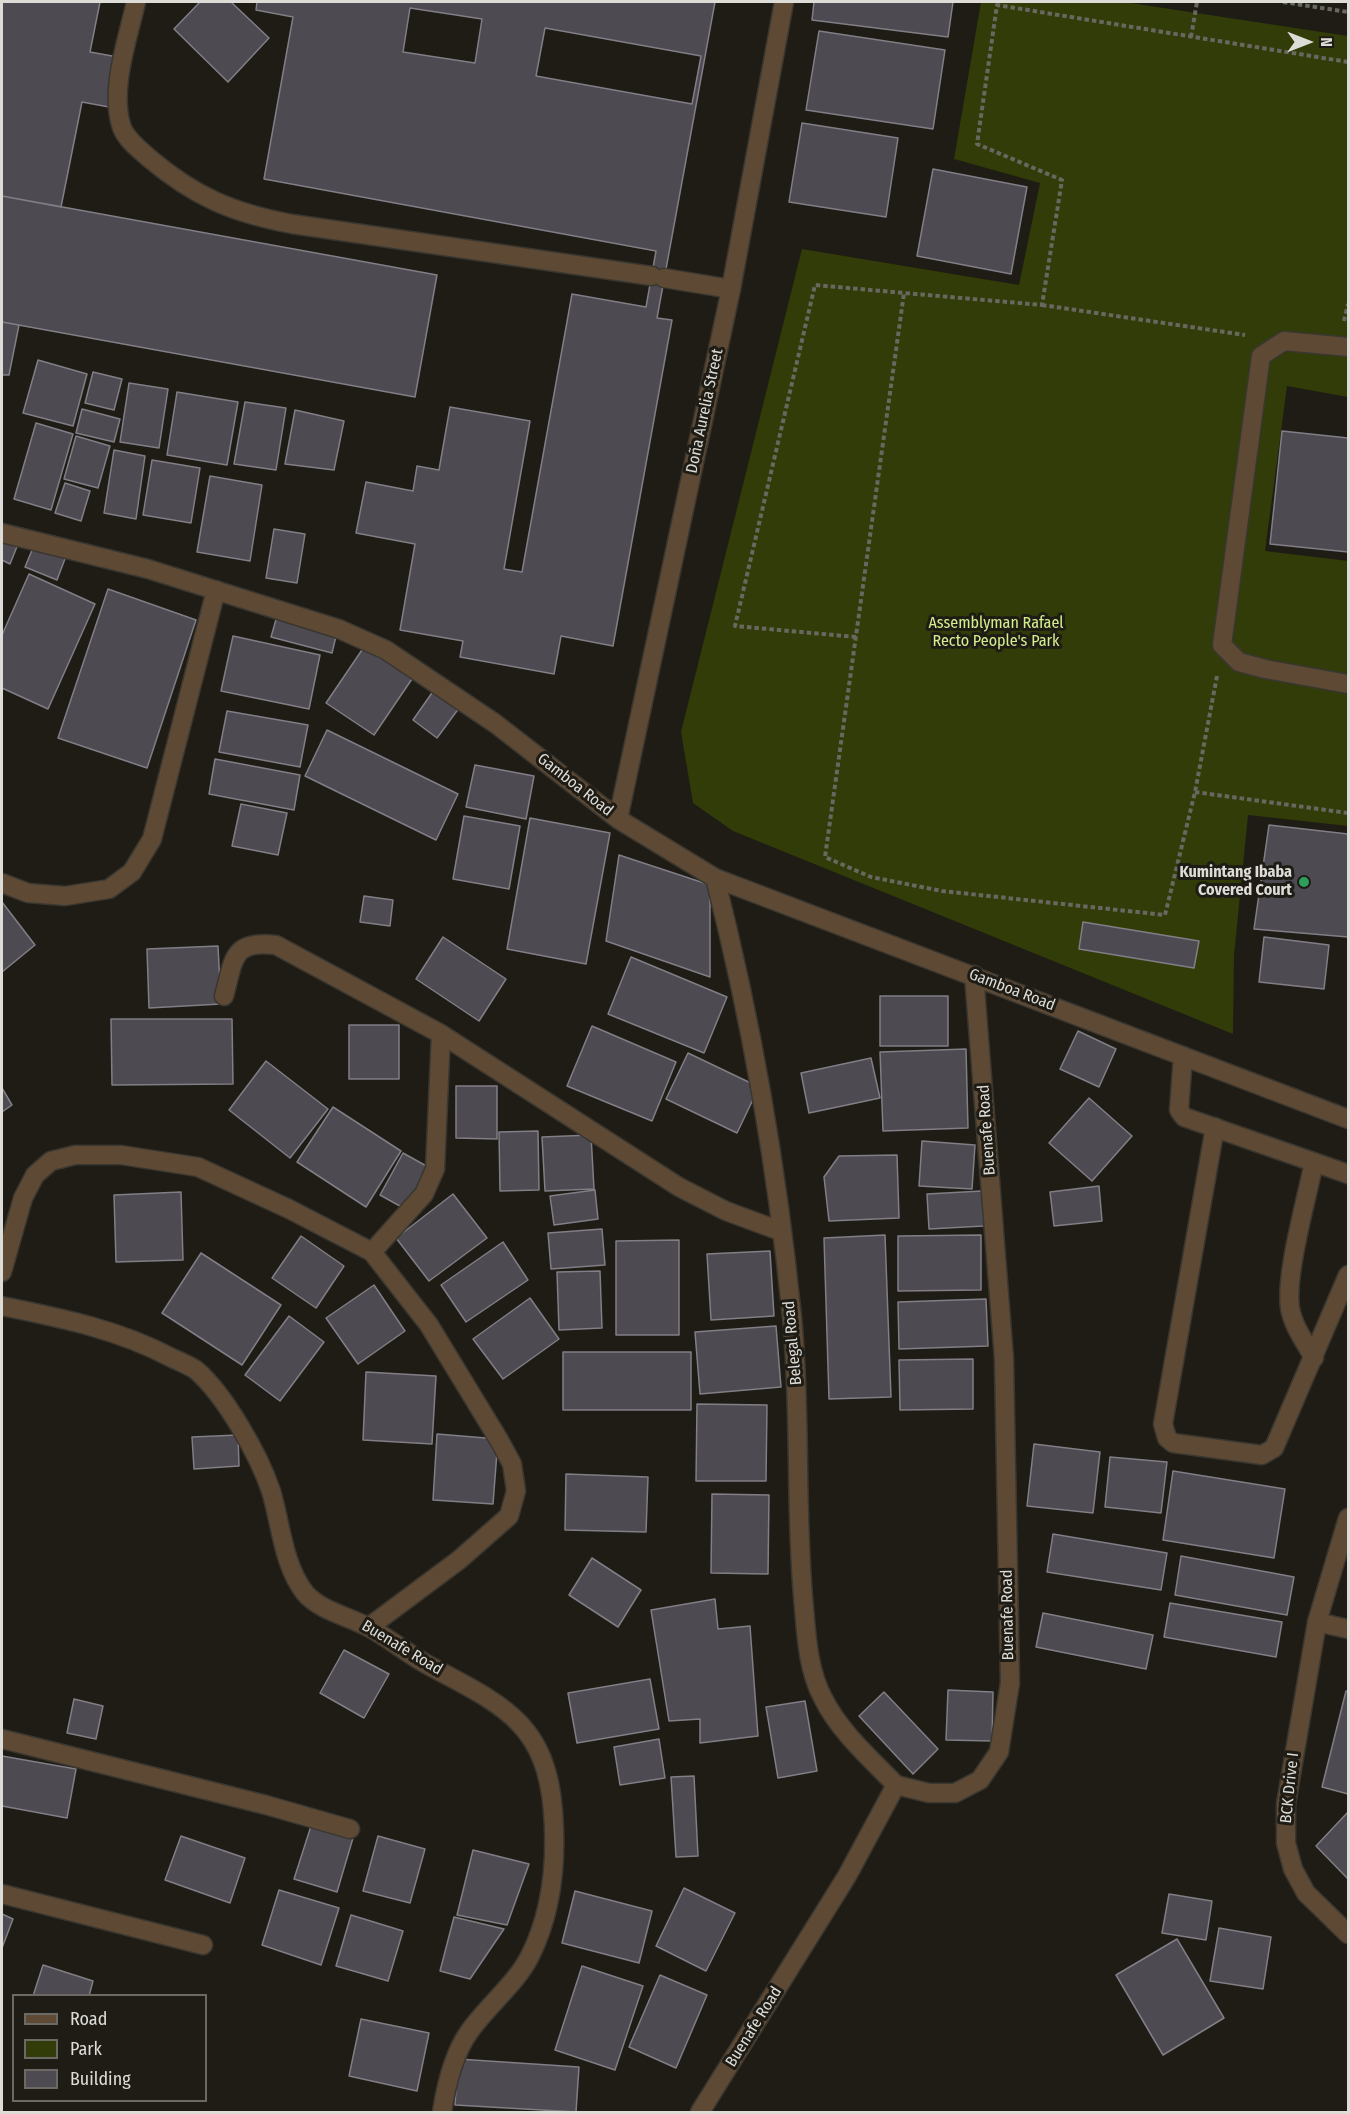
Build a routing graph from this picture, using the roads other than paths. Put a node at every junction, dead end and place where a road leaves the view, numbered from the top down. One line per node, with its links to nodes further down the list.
1 (135, 2): 3 (street)
2 (784, 2): 3 (street, Doña Aurelia Street)
3 (731, 289): 8 (street, Doña Aurelia Street)
4 (1348, 347): 7 (street)
5 (2, 533): 6 (street, Gamboa Road)
6 (216, 590): 8 (street, Gamboa Road); 10 (street)
7 (1348, 684)
8 (618, 819): 9 (street, Gamboa Road)
9 (715, 878): 11 (street, Gamboa Road); 19 (street, Belegal Road)
10 (2, 883)
11 (974, 975): 14 (street, Gamboa Road); 30 (street, Buenafe Road)
12 (224, 996): 13 (street)
13 (441, 1034): 19 (street); 20 (street)
14 (1183, 1056): 15 (street, Gamboa Road); 16 (street)
15 (1348, 1119)
16 (1215, 1127): 17 (street); 24 (street)
17 (1314, 1162): 18 (street); 24 (street)
18 (1348, 1174)
19 (780, 1231): 30 (street, Belegal Road)
20 (372, 1252): 21 (street); 27 (street)
21 (2, 1272)
22 (1348, 1275): 24 (street)
23 (2, 1306): 27 (street, Buenafe Road)
24 (1314, 1358)
25 (1348, 1518): 26 (street, BCK Drive I)
26 (1317, 1622): 28 (street); 33 (street, BCK Drive I)
27 (369, 1627): 35 (street, Buenafe Road)
28 (1348, 1629)
29 (2, 1739): 31 (street)
30 (896, 1785): 36 (street, Buenafe Road)
31 (350, 1829)
32 (2, 1894): 34 (street)
33 (1348, 1934)
34 (203, 1945)
35 (442, 2112)
36 (700, 2112)

